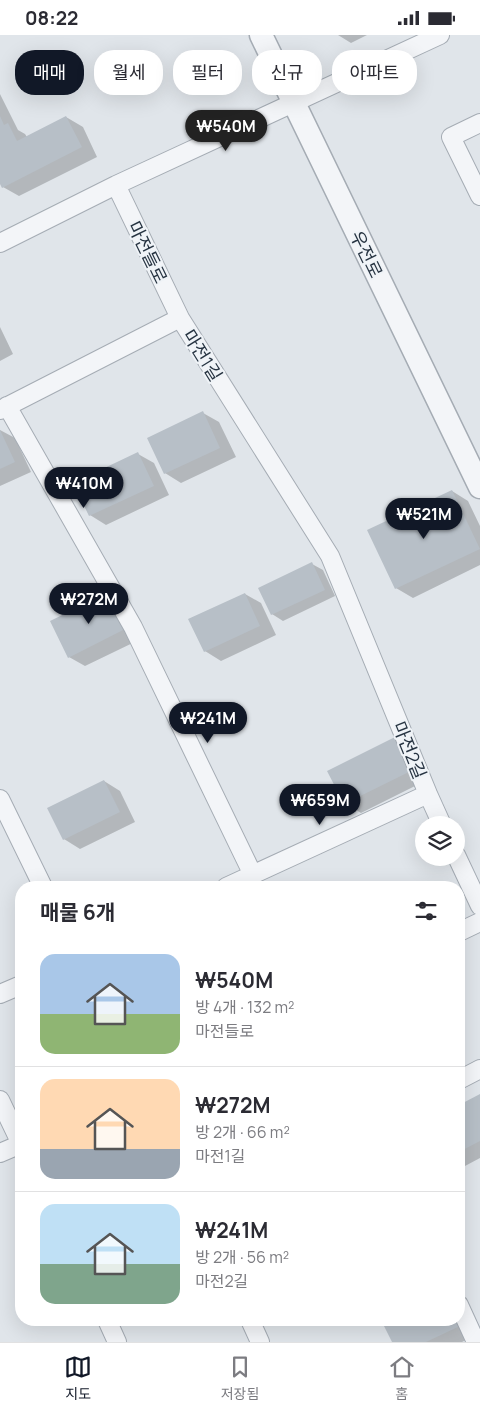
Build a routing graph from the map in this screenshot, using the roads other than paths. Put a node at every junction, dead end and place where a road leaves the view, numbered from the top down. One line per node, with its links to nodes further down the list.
1 (261, 35): 3 (street, 우전로)
2 (440, 35): 3 (street)
3 (293, 103): 5 (street); 10 (street, 우전로)
4 (480, 123): 6 (street)
5 (116, 185): 7 (street); 8 (street, 마전들로)
6 (480, 196)
7 (0, 243)
8 (180, 318): 9 (street, 마전1길); 11 (street, 마전1길)
9 (4, 408): 16 (street, 마전1길)
10 (478, 477)
11 (330, 556): 12 (street, 마전2길)
12 (428, 794): 14 (street); 16 (street, 마전2길)
13 (0, 799): 17 (street)
14 (438, 816)
15 (461, 866): 19 (street)
16 (254, 875): 18 (street, 마전2길)
17 (40, 881)
18 (240, 881)
19 (480, 906)
20 (480, 922): 21 (street)
21 (465, 929)
22 (15, 988): 23 (street)
23 (0, 995)
24 (480, 1069): 25 (street)
25 (465, 1076)
26 (0, 1100): 27 (street)
27 (15, 1131)
28 (15, 1147): 29 (street)
29 (0, 1153)
30 (465, 1318): 35 (street)
31 (110, 1326): 33 (street)
32 (253, 1326): 34 (street)
33 (117, 1342)
34 (260, 1342)
35 (476, 1342)

